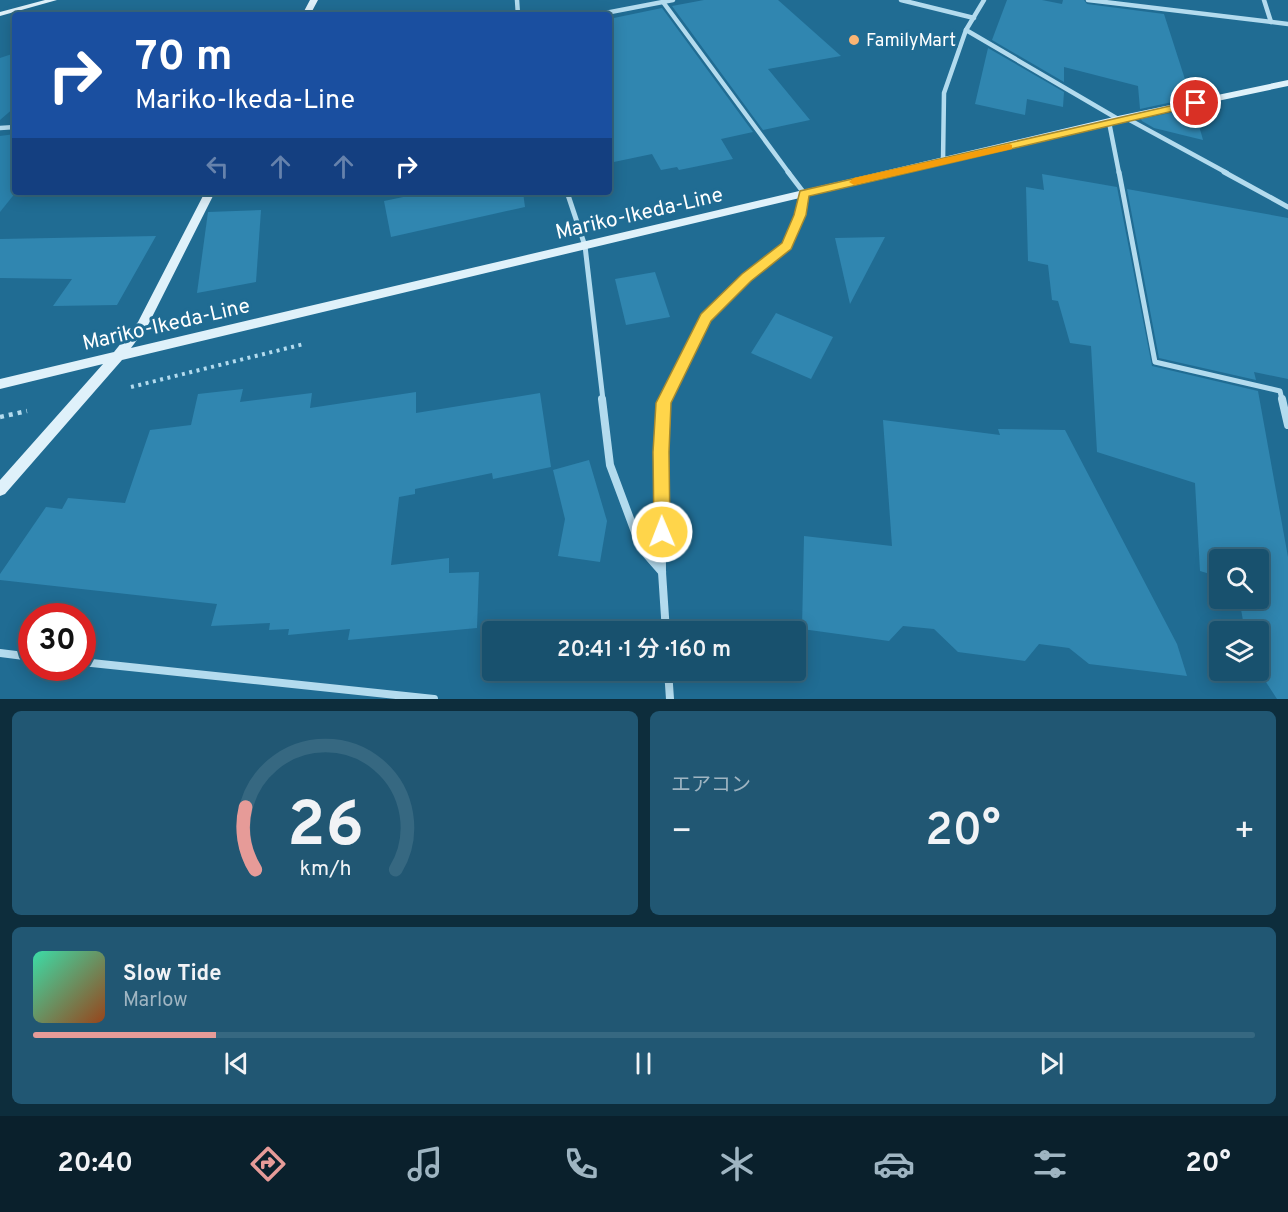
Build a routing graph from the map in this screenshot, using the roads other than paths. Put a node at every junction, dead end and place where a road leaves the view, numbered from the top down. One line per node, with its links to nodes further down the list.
1 (52, 0): 11 (street)
2 (641, 0): 9 (street)
3 (673, 0): 8 (street)
4 (901, 0): 12 (street)
5 (984, 0): 12 (street)
6 (1088, 0): 13 (street)
7 (1264, 0): 13 (street)
8 (663, 2): 9 (street); 19 (street)
9 (644, 5): 10 (street)
10 (610, 12)
11 (0, 14)
12 (974, 18): 15 (street)
13 (1271, 22): 14 (street)
14 (1288, 24)
15 (966, 30): 17 (street); 18 (street)
16 (1288, 83): 17 (street, Mariko-Ikeda-Line)
17 (1118, 120): 18 (street, Mariko-Ikeda-Line); 22 (street); 26 (street)
18 (943, 161): 19 (street, Mariko-Ikeda-Line)
19 (804, 193): 23 (street, Mariko-Ikeda-Line); 28 (street)
20 (208, 195): 24 (street)
21 (568, 195): 23 (street)
22 (1288, 207)
23 (585, 246): 24 (street, Mariko-Ikeda-Line); 28 (street)
24 (119, 355): 25 (street, Mariko-Ikeda-Line); 27 (street)
25 (0, 384)
26 (1288, 425)
27 (0, 490)
28 (662, 572): 29 (street)
29 (665, 621)
30 (0, 653): 31 (street)
31 (18, 655)
32 (96, 663): 34 (street)
33 (669, 681): 35 (street)
34 (434, 699)
35 (670, 699)

